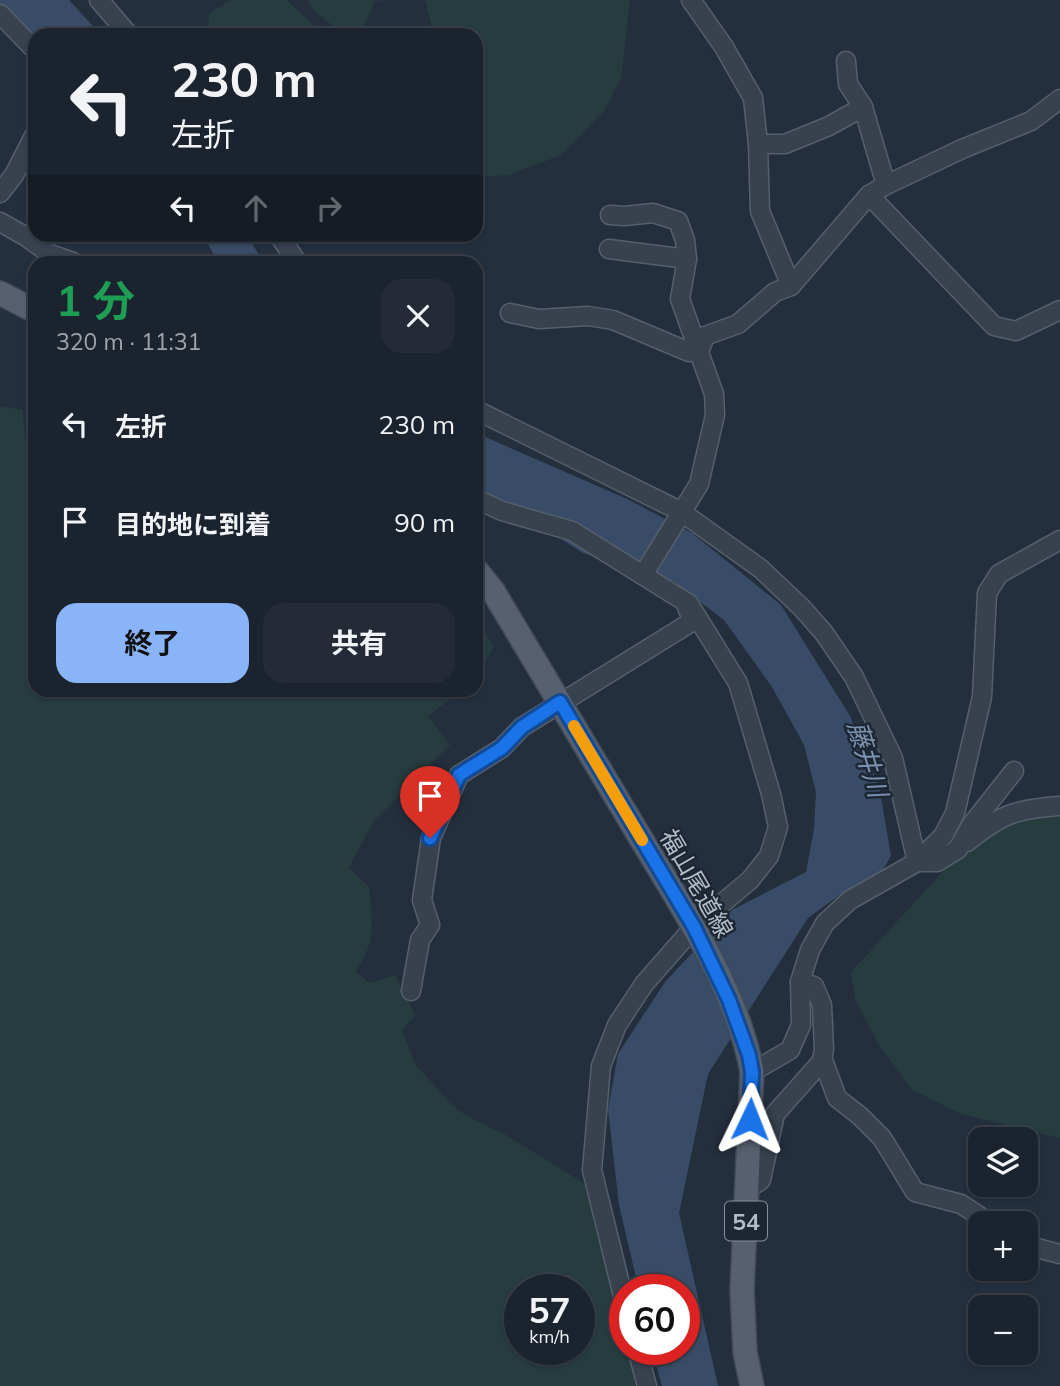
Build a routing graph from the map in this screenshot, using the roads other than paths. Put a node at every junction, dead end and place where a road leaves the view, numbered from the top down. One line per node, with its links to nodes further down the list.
1 (99, 0): 4 (street)
2 (691, 0): 9 (street)
3 (0, 13): 5 (street)
4 (119, 28)
5 (28, 43)
6 (846, 61): 8 (street)
7 (1060, 99): 11 (street)
8 (863, 107): 9 (street); 11 (street)
9 (758, 144): 21 (street)
10 (28, 148): 12 (street)
11 (886, 185): 13 (street)
12 (0, 193)
13 (869, 195): 21 (street); 24 (street)
14 (610, 215): 20 (street)
15 (0, 222): 16 (street)
16 (28, 238)
17 (34, 242): 19 (street)
18 (609, 249): 20 (street)
19 (56, 256)
20 (687, 259): 26 (street)
21 (791, 286): 26 (street)
22 (0, 293): 23 (main road)
23 (28, 307)
24 (1060, 310)
25 (510, 313): 26 (street)
26 (699, 352): 29 (street)
27 (483, 414): 29 (street)
28 (483, 502): 31 (street)
29 (680, 512): 31 (street); 38 (street)
30 (1060, 540): 38 (street)
31 (643, 575): 33 (street)
32 (483, 579): 34 (main road, 福山尾道線 / 54)
33 (689, 604): 34 (street); 39 (street)
34 (560, 702): 39 (main road, 福山尾道線 / 54); 41 (street)
35 (1014, 771): 37 (street)
36 (1060, 806): 37 (street)
37 (958, 849): 38 (street)
38 (917, 862): 40 (street)
39 (696, 931): 43 (main road, 福山尾道線 / 54); 48 (street)
40 (800, 982): 42 (street); 43 (street)
41 (411, 991)
42 (822, 1061): 44 (street); 45 (street)
43 (750, 1063): 44 (main road, 福山尾道線 / 54)
44 (748, 1189): 51 (main road, 福山尾道線 / 54)
45 (972, 1211)
46 (1038, 1248): 47 (street)
47 (1060, 1254)
48 (618, 1274)
49 (641, 1365): 50 (street)
50 (647, 1386)
51 (752, 1386)

